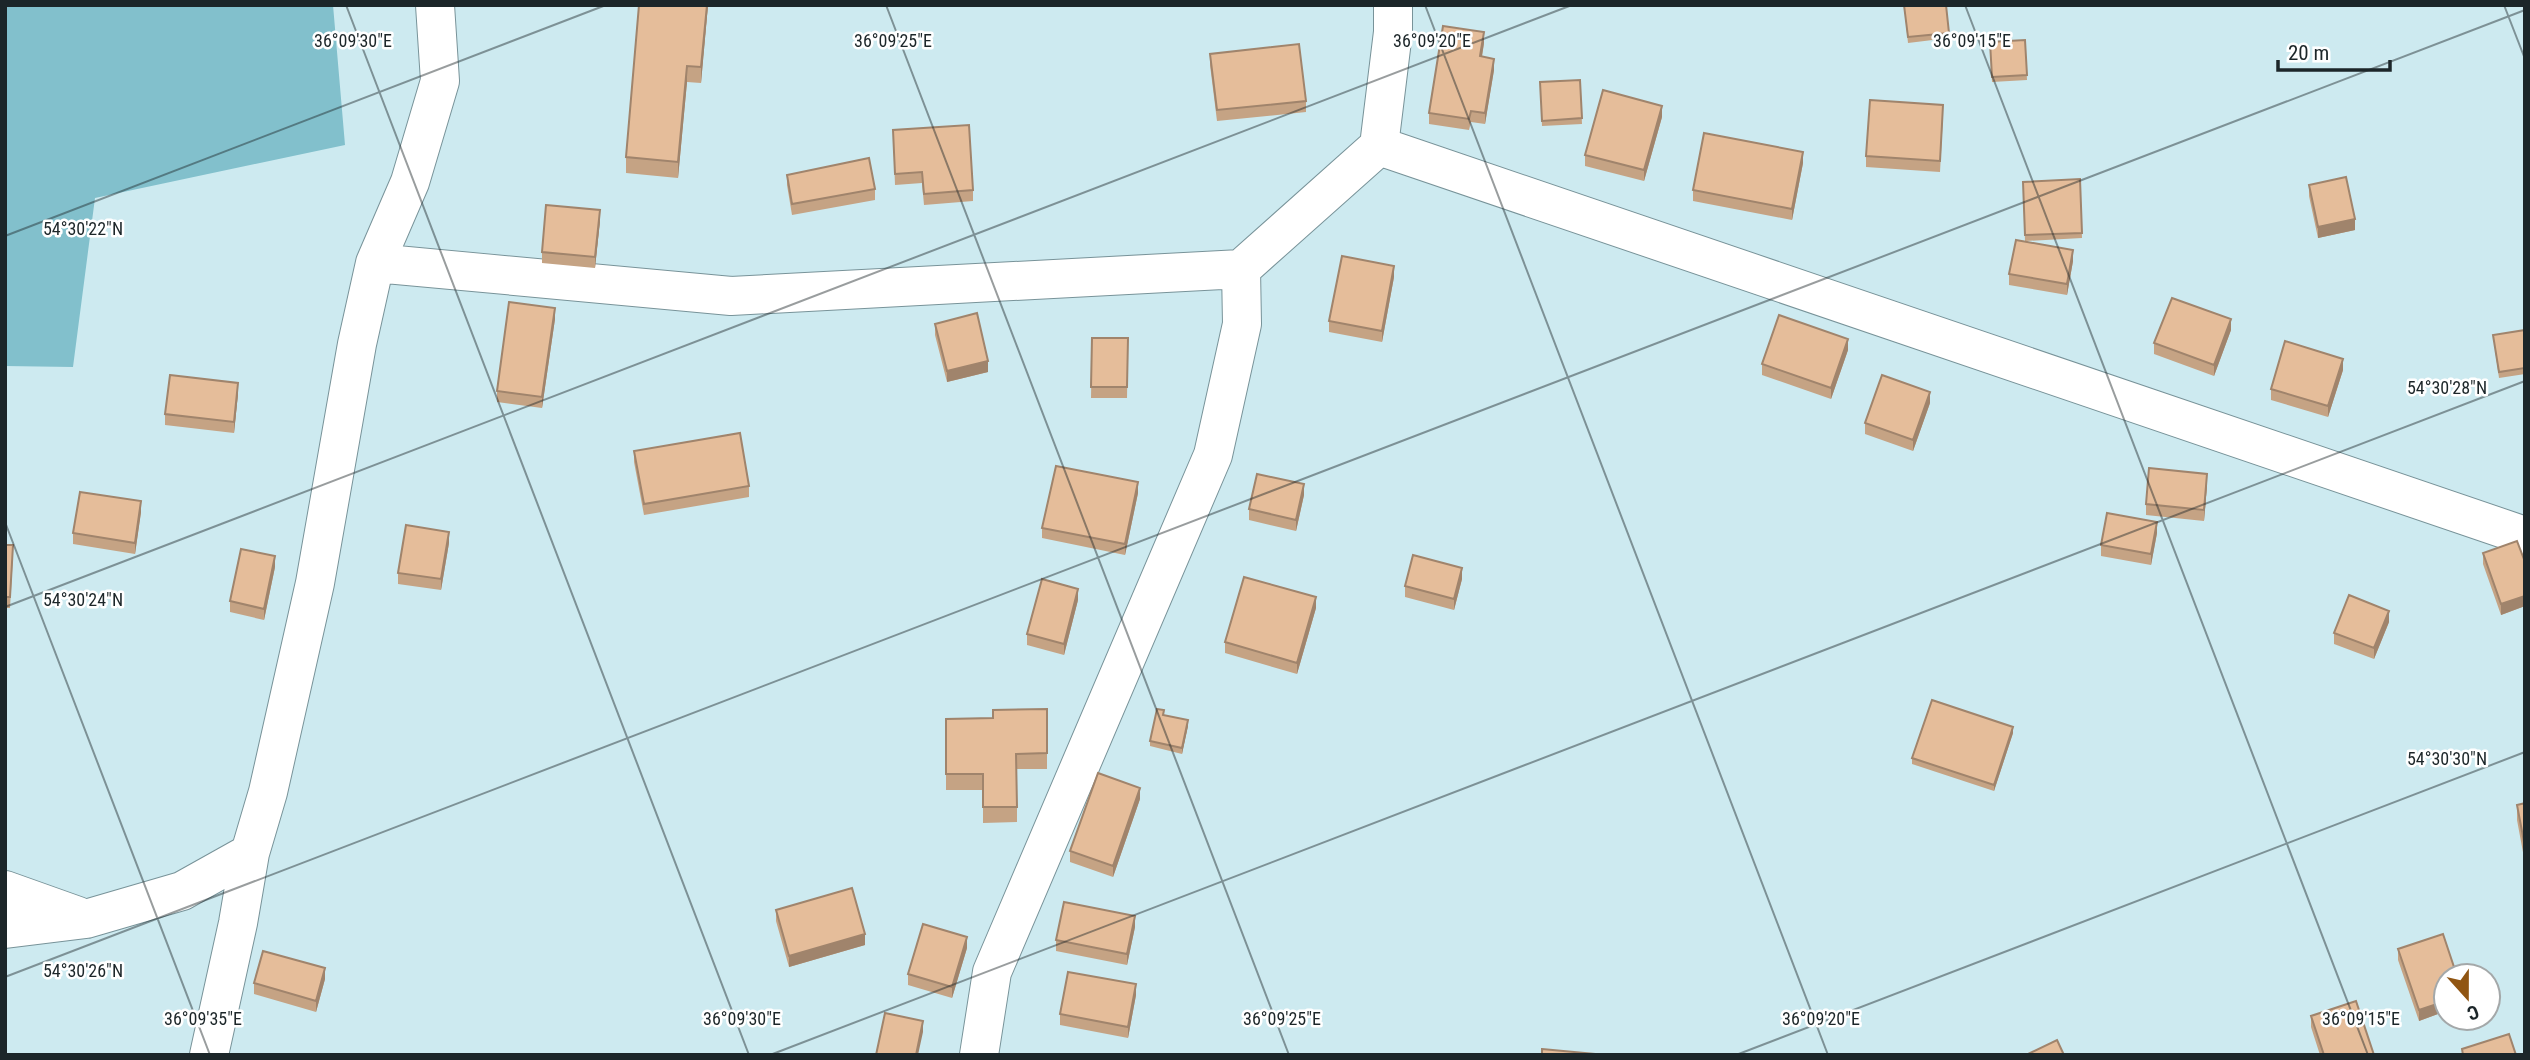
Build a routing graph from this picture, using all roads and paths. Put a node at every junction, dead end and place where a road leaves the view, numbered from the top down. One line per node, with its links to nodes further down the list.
1 (435, 5): 4 (street)
2 (1393, 5): 3 (street)
3 (1379, 146): 5 (street); 6 (street)
4 (375, 263): 5 (street); 7 (street)
5 (1241, 270): 12 (street)
6 (2525, 536)
7 (250, 853): 9 (street); 11 (street)
8 (5, 890): 9 (street)
9 (86, 919): 10 (street)
10 (5, 929)
11 (209, 1055)
12 (979, 1055)

